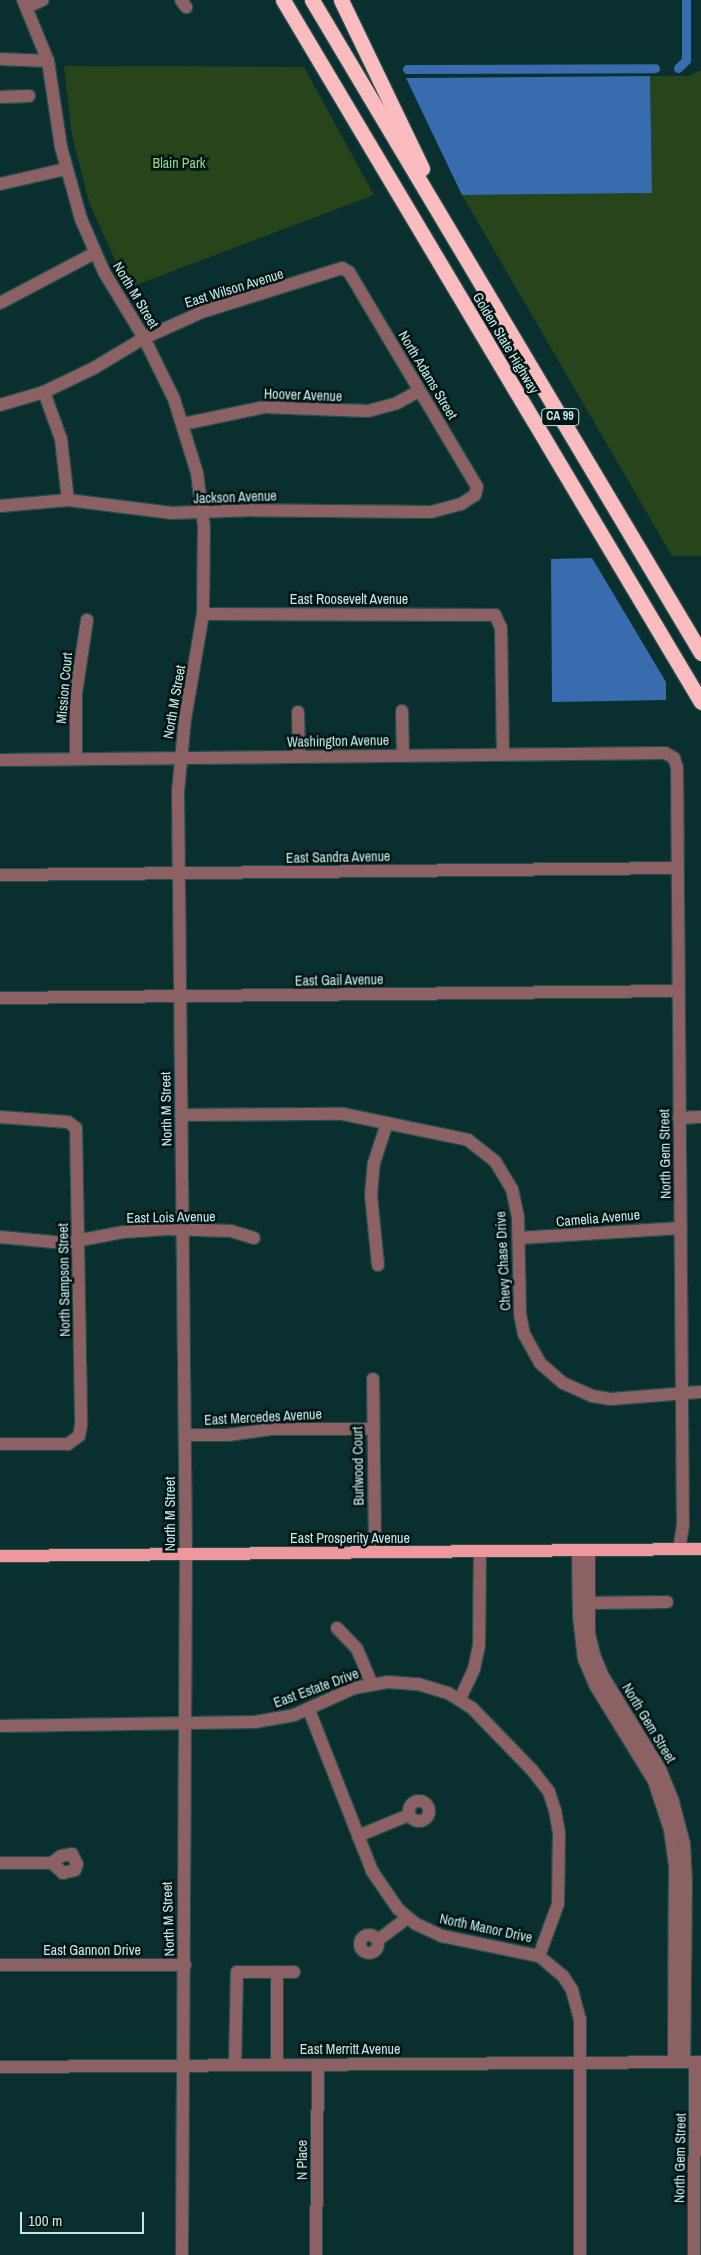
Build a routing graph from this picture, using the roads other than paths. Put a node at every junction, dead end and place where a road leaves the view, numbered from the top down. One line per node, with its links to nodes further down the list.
1 (43, 0): 6 (street)
2 (273, 0): 9 (highway)
3 (283, 0): 9 (highway, Golden State Highway / CA 99)
4 (312, 0): 14 (highway, Golden State Highway / CA 99)
5 (341, 0): 14 (highway)
6 (25, 4): 8 (street, North M Street)
7 (0, 59): 8 (street)
8 (48, 61): 12 (street, North M Street)
9 (324, 69): 30 (highway, Golden State Highway / CA 99)
10 (29, 96): 11 (street)
11 (0, 97)
12 (66, 169): 13 (street); 15 (street, North M Street)
13 (0, 184)
14 (430, 198): 29 (highway, Golden State Highway / CA 99)
15 (95, 253): 17 (street); 18 (street, North M Street)
16 (342, 268): 18 (street, East Wilson Avenue); 19 (street, North Adams Street)
17 (0, 303)
18 (144, 338): 20 (street, East Wilson Avenue); 22 (street, North M Street)
19 (419, 390): 22 (street, Hoover Avenue); 23 (street, North Adams Street)
20 (44, 392): 21 (street, East Wilson Avenue); 24 (street)
21 (0, 405)
22 (183, 424): 26 (street, North M Street)
23 (470, 499): 26 (street, Jackson Avenue)
24 (68, 500): 25 (street, Jackson Avenue); 26 (street, Jackson Avenue)
25 (0, 506)
26 (203, 513): 27 (street, North M Street)
27 (203, 614): 33 (street, North M Street); 35 (street, East Roosevelt Avenue)
28 (87, 620): 38 (street, Mission Court)
29 (701, 653)
30 (701, 702)
31 (402, 711): 34 (street)
32 (298, 712): 36 (street)
33 (180, 756): 36 (street, Washington Avenue); 38 (street, Washington Avenue); 41 (street, North M Street)
34 (403, 756): 35 (street, Washington Avenue); 36 (street, Washington Avenue)
35 (503, 756): 37 (street, Washington Avenue)
36 (299, 757)
37 (674, 758): 40 (street, North Gem Street)
38 (76, 759): 39 (street, Washington Avenue)
39 (0, 760)
40 (677, 868): 41 (street, East Sandra Avenue); 43 (street, North Gem Street)
41 (179, 874): 42 (street, East Sandra Avenue); 44 (street, North M Street)
42 (0, 875)
43 (678, 991): 44 (street, East Gail Avenue); 49 (street, North Gem Street)
44 (179, 997): 45 (street, East Gail Avenue); 46 (street, North M Street)
45 (0, 998)
46 (181, 1115): 50 (street, Chevy Chase Drive); 52 (street, North M Street)
47 (701, 1117): 49 (street)
48 (0, 1118): 56 (street, North Sampson Street)
49 (679, 1118): 51 (street, North Gem Street)
50 (387, 1123): 55 (street, Chevy Chase Drive); 57 (street)
51 (681, 1228): 55 (street, Camelia Avenue); 60 (street, North Gem Street)
52 (182, 1230): 54 (street, East Lois Avenue); 56 (street, East Lois Avenue); 62 (street, North M Street)
53 (0, 1237): 56 (street, East Lois Avenue)
54 (254, 1238)
55 (518, 1238): 60 (street, Chevy Chase Drive)
56 (78, 1242): 63 (street, North Sampson Street)
57 (378, 1264)
58 (373, 1379): 61 (street, Burlwood Court)
59 (701, 1392): 60 (street, Chevy Chase Drive)
60 (682, 1393): 64 (street, North Gem Street)
61 (373, 1429): 62 (street, East Mercedes Avenue); 67 (street, Burlwood Court)
62 (185, 1435): 69 (street, North M Street)
63 (0, 1444)
64 (679, 1549): 65 (main road, East Prosperity Avenue); 66 (main road, East Prosperity Avenue)
65 (701, 1549)
66 (584, 1550): 68 (main road, East Prosperity Avenue); 72 (street, North Gem Street); 90 (street, North Gem Street)
67 (375, 1552): 68 (main road, East Prosperity Avenue); 69 (main road, East Prosperity Avenue)
68 (480, 1552): 75 (street)
69 (186, 1554): 70 (main road, East Prosperity Avenue); 77 (street, North M Street)
70 (0, 1556)
71 (667, 1602): 72 (street)
72 (590, 1603): 90 (street, North Gem Street)
73 (337, 1628): 74 (street)
74 (372, 1684): 75 (street, East Estate Drive); 76 (street, East Estate Drive)
75 (460, 1699): 85 (street, East Estate Drive)
76 (309, 1710): 77 (street, East Estate Drive); 80 (street, North Manor Drive)
77 (185, 1725): 78 (street, East Estate Drive); 87 (street, North M Street)
78 (0, 1726)
79 (409, 1815): 80 (street)
80 (358, 1836): 83 (street, North Manor Drive)
81 (0, 1864): 82 (street)
82 (52, 1864)
83 (407, 1918): 84 (street); 85 (street, North Manor Drive)
84 (378, 1940)
85 (538, 1956): 91 (street, North Manor Drive)
86 (0, 1965): 87 (street, East Gannon Drive)
87 (184, 1965): 92 (street, North M Street)
88 (277, 1972): 89 (street); 93 (street); 94 (street)
89 (294, 1972)
90 (689, 2062): 91 (street, East Merritt Avenue); 100 (street, North Gem Street)
91 (581, 2063): 95 (street, East Merritt Avenue); 99 (street, North Manor Drive)
92 (183, 2065): 93 (street, East Merritt Avenue); 96 (street, East Merritt Avenue); 97 (street, North M Street)
93 (235, 2065): 94 (street, East Merritt Avenue)
94 (277, 2065): 95 (street, East Merritt Avenue)
95 (318, 2065): 98 (street, N Place)
96 (0, 2067)
97 (182, 2255)
98 (316, 2255)
99 (580, 2255)
100 (694, 2255)

